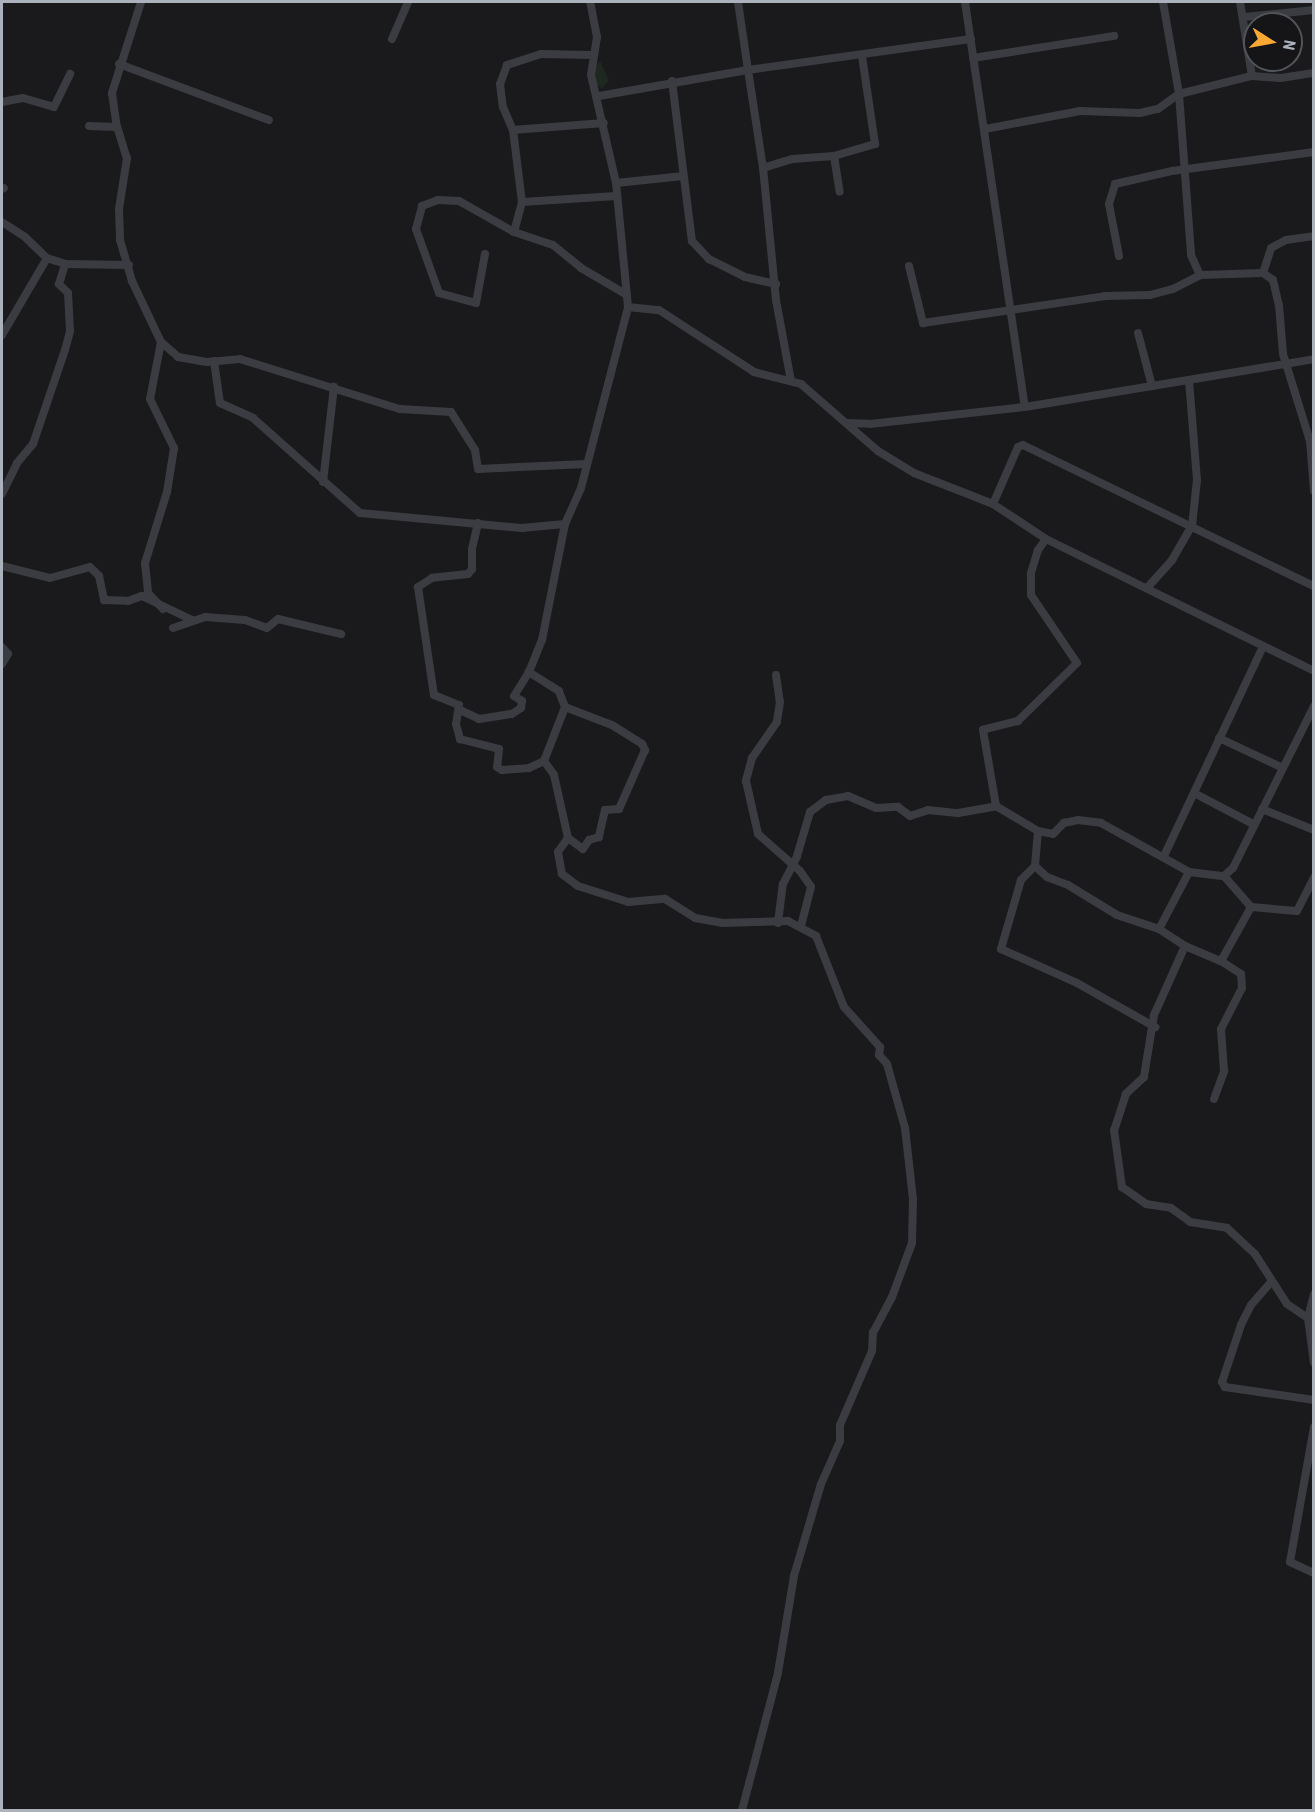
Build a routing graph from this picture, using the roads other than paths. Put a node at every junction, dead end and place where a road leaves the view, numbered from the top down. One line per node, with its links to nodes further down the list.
1 (141, 2): 15 (street)
2 (408, 2): 10 (street)
3 (590, 2): 12 (street)
4 (738, 2): 16 (street)
5 (965, 2): 11 (street)
6 (1163, 2): 22 (street)
7 (1314, 9): 8 (street)
8 (1288, 12)
9 (1114, 36): 14 (street)
10 (392, 39)
11 (971, 39): 13 (street); 14 (street)
12 (592, 55): 23 (street); 30 (street)
13 (862, 56): 16 (street); 32 (street)
14 (973, 58): 29 (street)
15 (119, 64): 25 (street); 28 (street)
16 (748, 70): 21 (street); 33 (street)
17 (1251, 72): 20 (street)
18 (1314, 73): 20 (street)
19 (70, 74): 24 (street)
20 (1252, 76): 22 (street)
21 (672, 81): 23 (street); 35 (street)
22 (1179, 94): 29 (street); 34 (street)
23 (599, 96): 26 (street)
24 (2, 102)
25 (269, 120)
26 (604, 123): 30 (street); 36 (street)
27 (89, 126): 28 (street)
28 (117, 127): 47 (street)
29 (985, 129): 54 (street)
30 (513, 130): 39 (street)
31 (1314, 152): 34 (street)
32 (834, 156): 33 (street); 37 (street)
33 (763, 168): 51 (street)
34 (1186, 169): 44 (street); 50 (street)
35 (684, 176): 36 (street); 51 (street)
36 (616, 183): 38 (street)
37 (840, 192)
38 (616, 196): 39 (street); 52 (street)
39 (522, 202): 41 (street)
40 (2, 222): 45 (street)
41 (514, 232): 43 (street); 52 (street)
42 (1314, 236): 49 (street)
43 (484, 254)
44 (1119, 256)
45 (47, 258): 46 (street); 56 (street)
46 (65, 264): 47 (street); 71 (street)
47 (129, 265): 57 (street)
48 (909, 266): 54 (street)
49 (1263, 273): 50 (street); 60 (street)
50 (1200, 275): 54 (street)
51 (776, 284): 62 (street)
52 (627, 295): 53 (street)
53 (628, 307): 62 (street); 68 (street)
54 (1013, 312): 65 (street)
55 (1138, 333): 63 (street)
56 (2, 334)
57 (161, 342): 59 (street); 80 (street)
58 (1314, 359): 60 (street)
59 (214, 361): 64 (street); 69 (street)
60 (1286, 363): 61 (street); 67 (street)
61 (1189, 380): 63 (street); 75 (street)
62 (791, 381): 66 (street)
63 (1152, 386): 65 (street)
64 (334, 387): 68 (street); 69 (street)
65 (1025, 407): 66 (street)
66 (847, 423): 72 (street)
67 (1312, 441): 70 (street)
68 (586, 464): 74 (street)
69 (324, 482): 73 (street)
70 (1314, 492)
71 (2, 494)
72 (993, 504): 75 (street); 76 (street)
73 (478, 523): 74 (street); 92 (street)
74 (565, 524): 88 (street)
75 (1192, 526): 78 (street); 79 (street)
76 (1046, 539): 79 (street); 97 (street)
77 (2, 566): 80 (street)
78 (1314, 586)
79 (1147, 588): 85 (street)
80 (164, 609): 81 (street)
81 (192, 620): 82 (street); 83 (street)
82 (174, 628)
83 (341, 634)
84 (2, 647): 86 (street)
85 (1263, 647): 87 (street); 93 (street)
86 (2, 664)
87 (1314, 671)
88 (529, 672): 91 (street); 92 (street)
89 (776, 675): 104 (street)
90 (1314, 706): 95 (street)
91 (565, 707): 94 (street); 102 (street)
92 (460, 710): 94 (street)
93 (1219, 738): 95 (street); 96 (street)
94 (544, 761): 102 (street)
95 (1281, 767): 98 (street)
96 (1194, 794): 99 (street); 103 (street)
97 (996, 806): 101 (street); 104 (street)
98 (1262, 809): 99 (street); 100 (street)
99 (1253, 824): 107 (street)
100 (1314, 830)
101 (1038, 831): 103 (street); 105 (street)
102 (568, 838): 110 (street)
103 (1164, 856): 106 (street)
104 (793, 865): 110 (street); 111 (street)
105 (1035, 867): 112 (street); 115 (street)
106 (1190, 872): 107 (street); 112 (street)
107 (1224, 876): 109 (street)
108 (1314, 877): 109 (street)
109 (1251, 907): 114 (street)
110 (778, 923): 111 (street)
111 (801, 926): 124 (street)
112 (1159, 929): 113 (street)
113 (1185, 946): 114 (street); 115 (street)
114 (1221, 961): 116 (street)
115 (1155, 1027): 117 (street)
116 (1214, 1099)
117 (1271, 1282): 119 (street); 121 (street)
118 (1314, 1294): 119 (street)
119 (1308, 1318): 120 (street)
120 (1314, 1364)
121 (1314, 1400)
122 (1314, 1427): 123 (street)
123 (1314, 1573)
124 (742, 1810)

